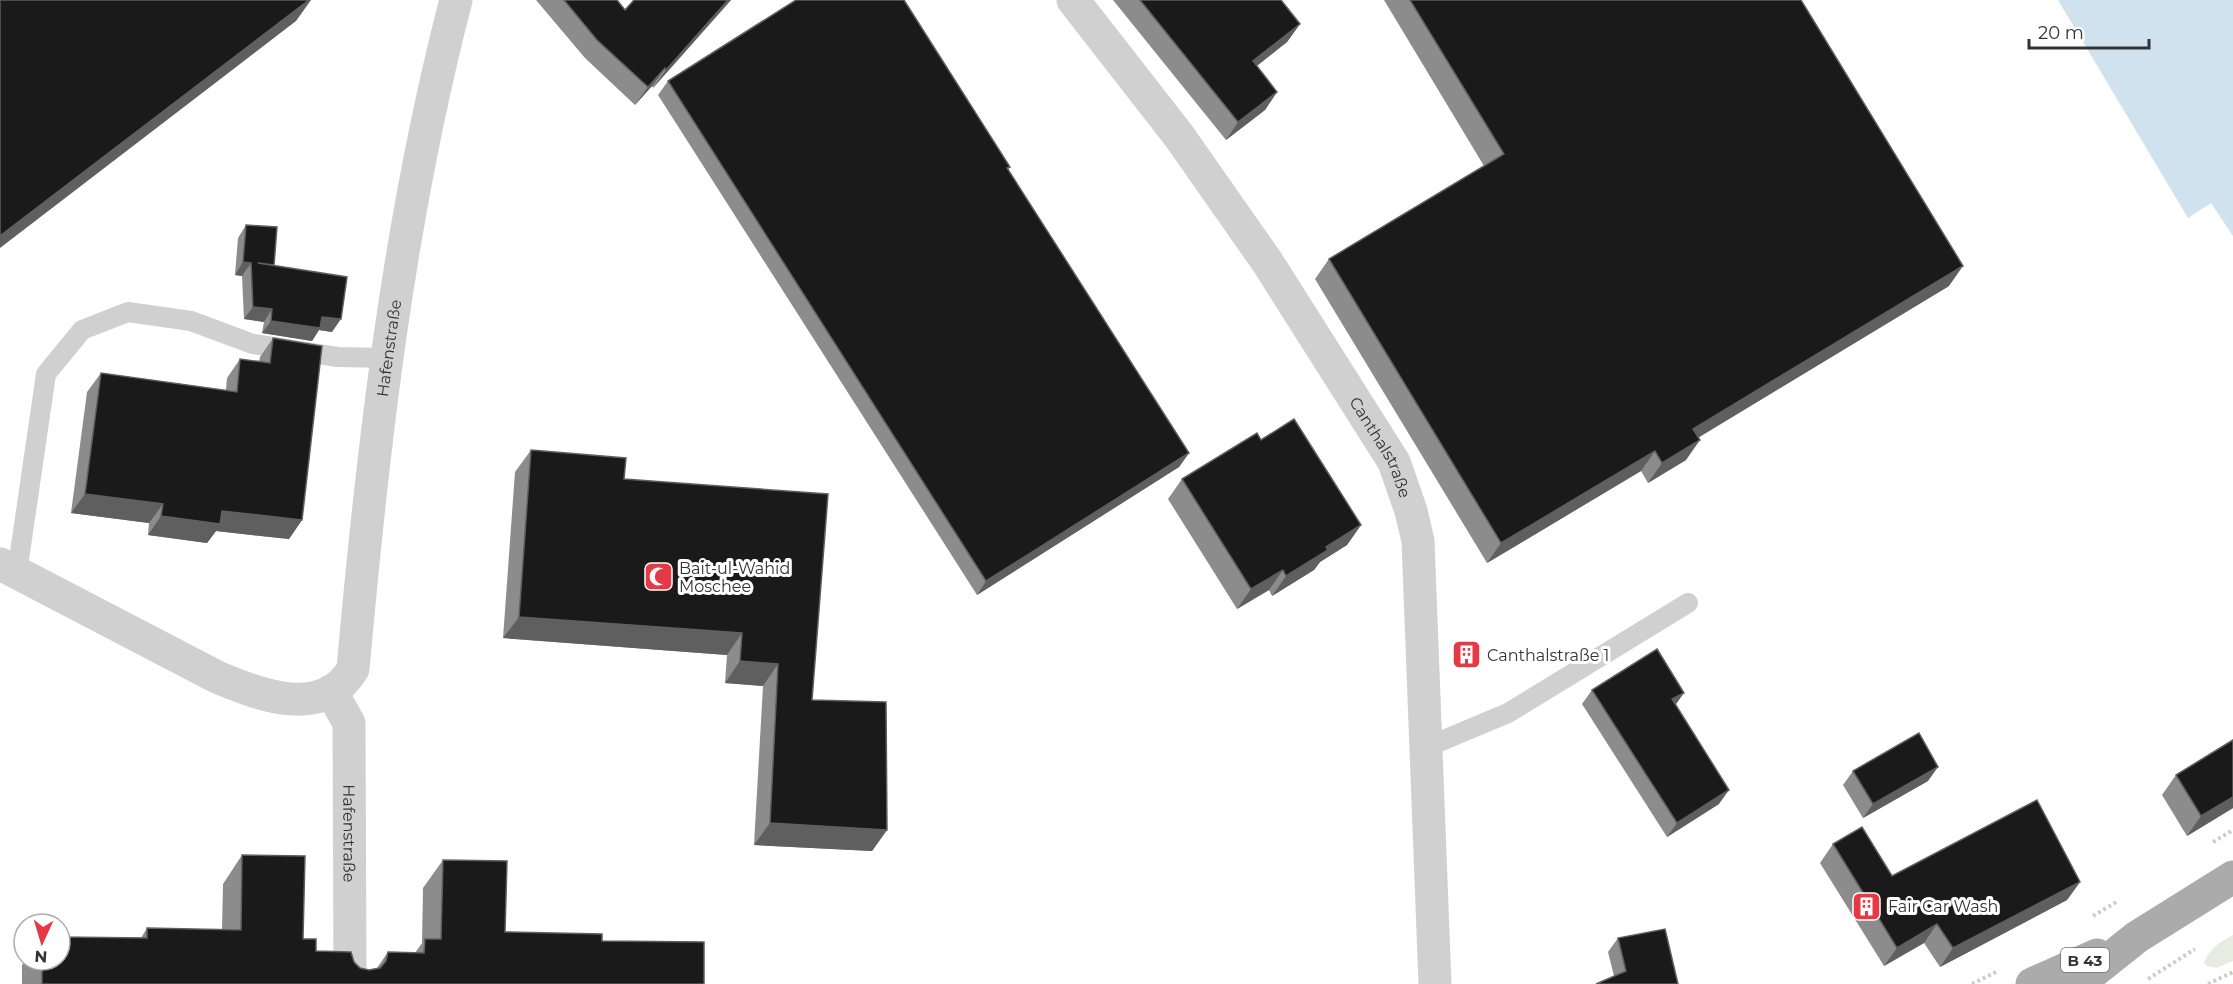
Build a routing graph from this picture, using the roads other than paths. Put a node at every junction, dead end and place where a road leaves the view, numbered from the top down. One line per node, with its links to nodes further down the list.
1 (456, 0): 3 (street, Hafenstraße)
2 (1073, 0): 7 (street, Canthalstraße)
3 (387, 358): 4 (lane); 6 (street, Hafenstraße)
4 (9, 569): 6 (street, Hafenstraße)
5 (1688, 603): 7 (lane)
6 (331, 691): 10 (street, Hafenstraße)
7 (1427, 747): 11 (street, Canthalstraße)
8 (2233, 877): 9 (main road, B 43)
9 (2137, 937): 12 (main road, B 43); 13 (main road, B 43)
10 (350, 980)
11 (1435, 984)
12 (2032, 984)
13 (2078, 984)

